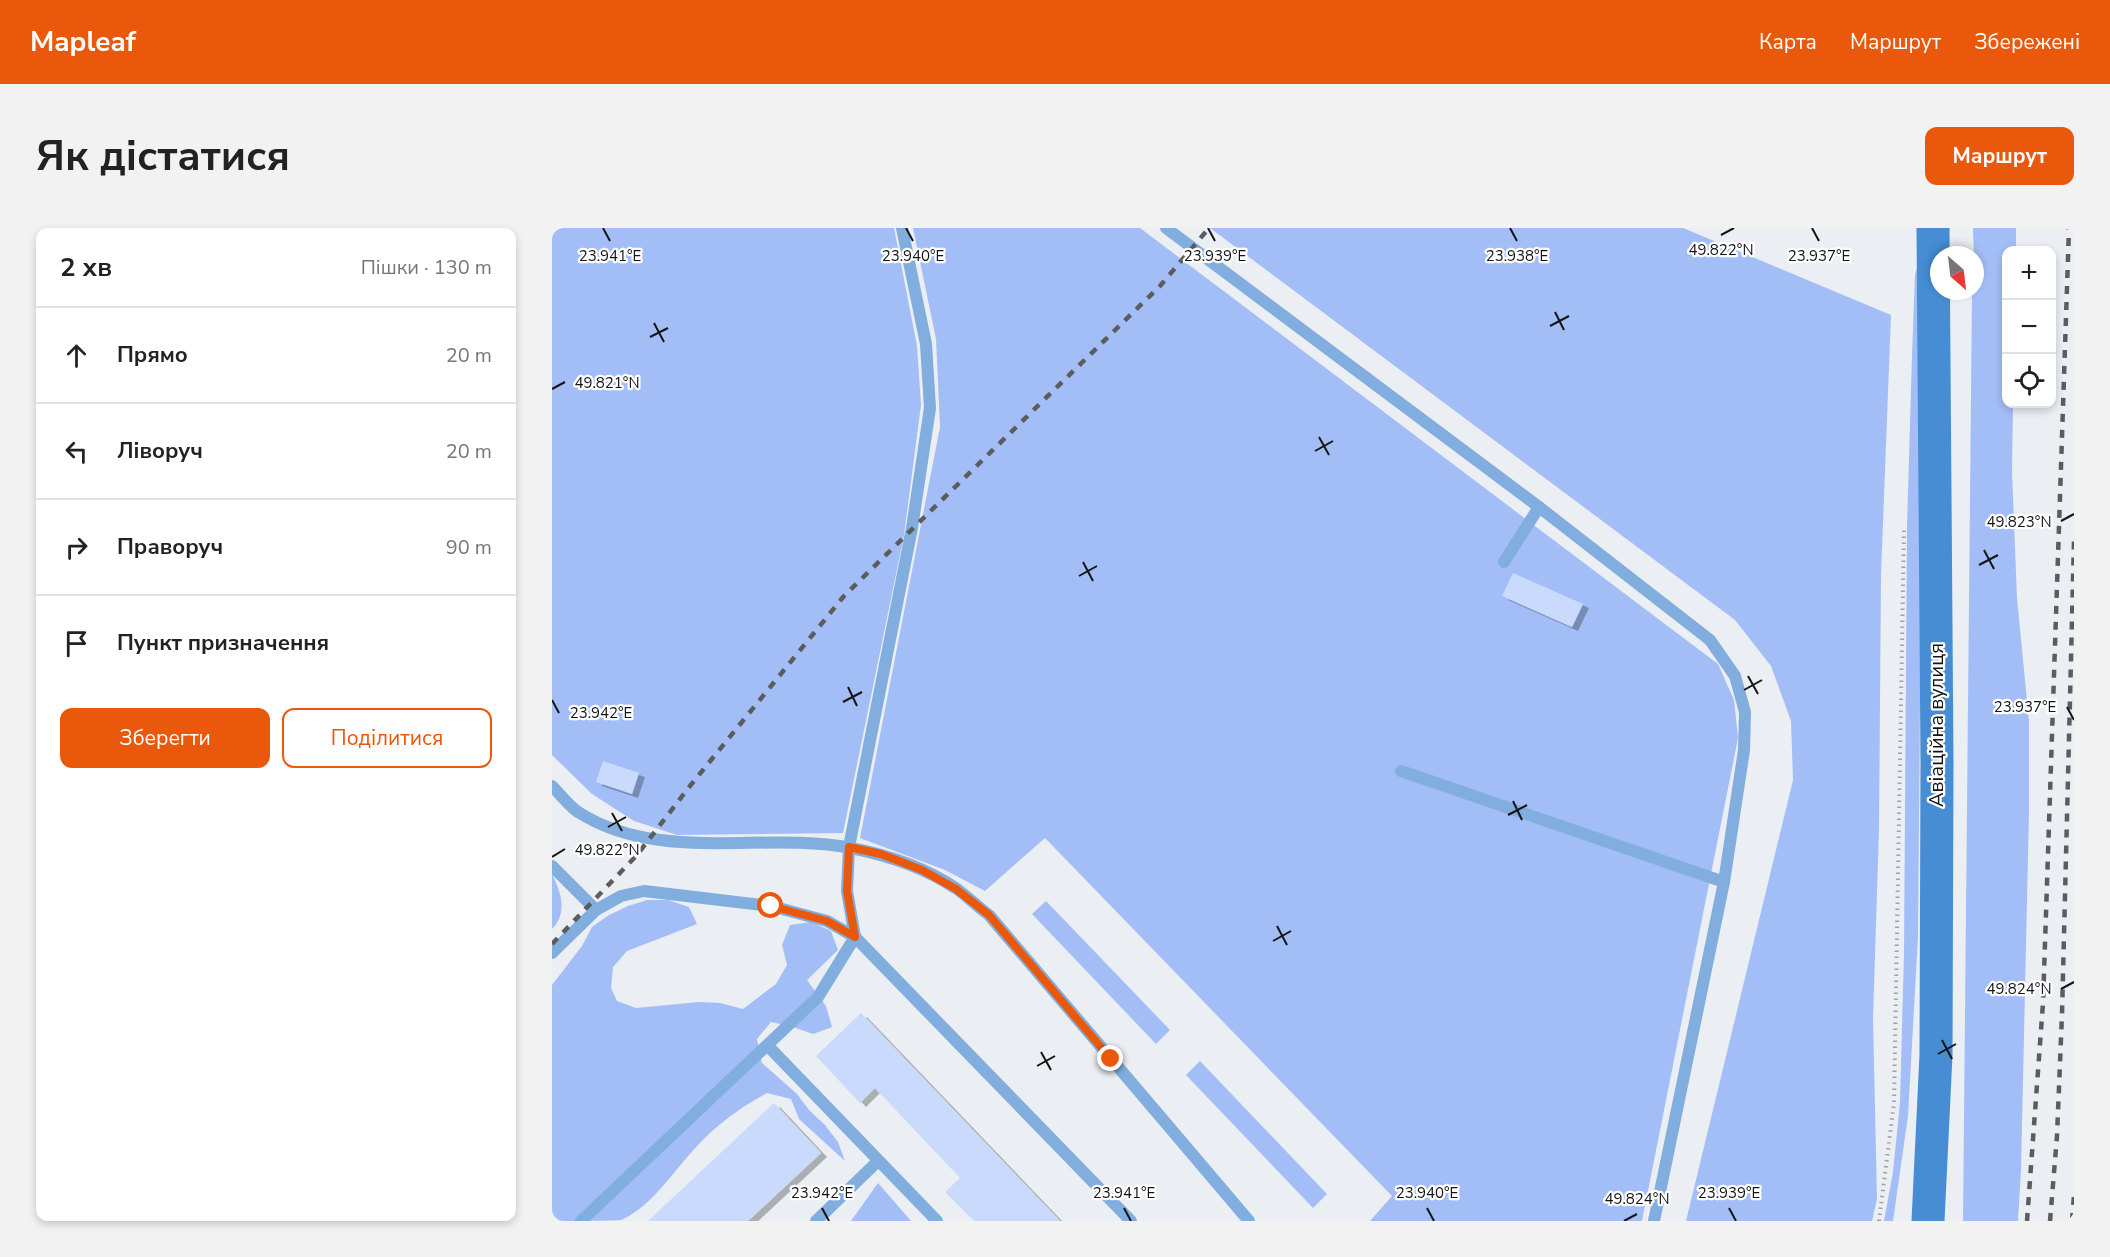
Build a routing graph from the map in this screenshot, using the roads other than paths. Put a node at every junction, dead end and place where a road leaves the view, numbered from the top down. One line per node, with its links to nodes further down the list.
1 (902, 228): 8 (lane)
2 (1166, 228): 4 (lane)
3 (1933, 228): 22 (street, Авіаційна вулиця)
4 (1539, 507): 5 (lane); 10 (lane)
5 (1504, 562)
6 (1401, 771): 10 (lane)
7 (552, 786): 8 (lane)
8 (849, 847): 12 (lane); 20 (lane)
9 (552, 866): 11 (lane)
10 (1724, 882): 21 (lane)
11 (596, 910): 12 (lane); 13 (lane)
12 (855, 937): 14 (lane); 19 (lane)
13 (552, 953)
14 (768, 1046): 15 (lane); 16 (lane)
15 (878, 1161): 17 (lane); 18 (lane)
16 (581, 1221)
17 (816, 1221)
18 (937, 1221)
19 (1131, 1221)
20 (1249, 1221)
21 (1654, 1221)
22 (1928, 1221)

